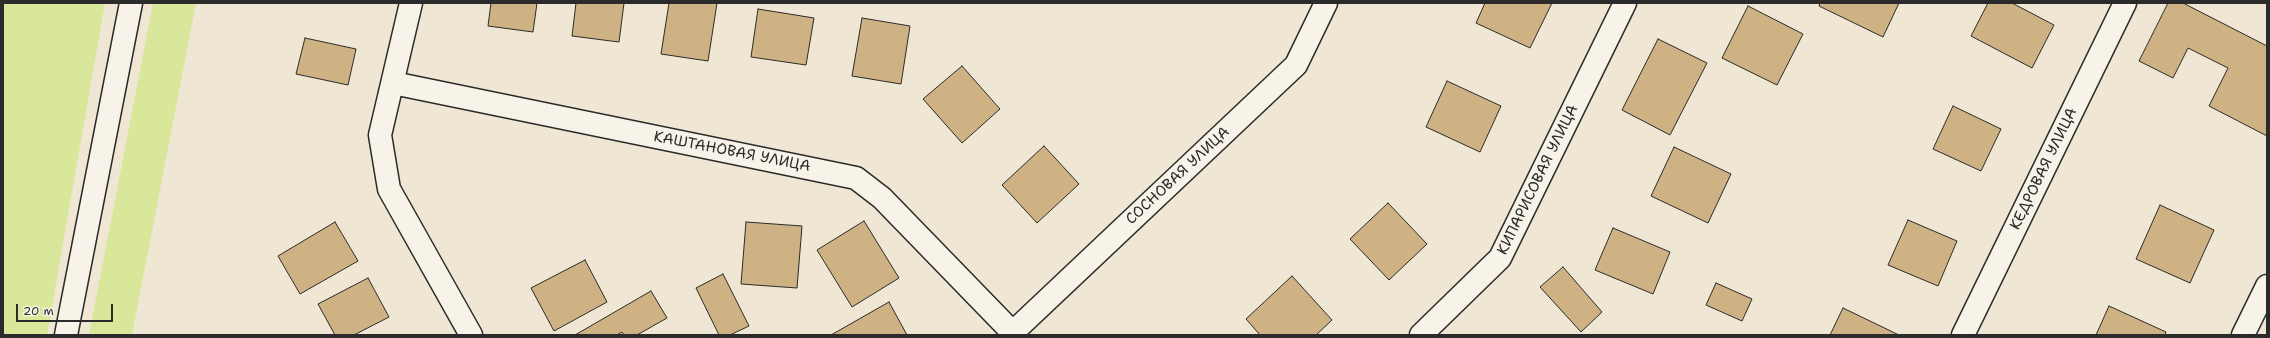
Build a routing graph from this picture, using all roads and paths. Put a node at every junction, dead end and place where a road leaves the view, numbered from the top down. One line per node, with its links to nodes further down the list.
1 (131, 3): 9 (street)
2 (411, 3): 6 (street)
3 (1326, 3): 8 (street, СОСНОВАЯ УЛИЦА)
4 (1625, 3): 11 (street, КИПАРИСОВАЯ УЛИЦА)
5 (2125, 3): 12 (street, КЕДРОВАЯ УЛИЦА)
6 (393, 83): 8 (street, КАШТАНОВАЯ УЛИЦА); 10 (street)
7 (2267, 286): 13 (street)
8 (1012, 334)
9 (66, 335)
10 (471, 335)
11 (1421, 335)
12 (1963, 335)
13 (2243, 335)

